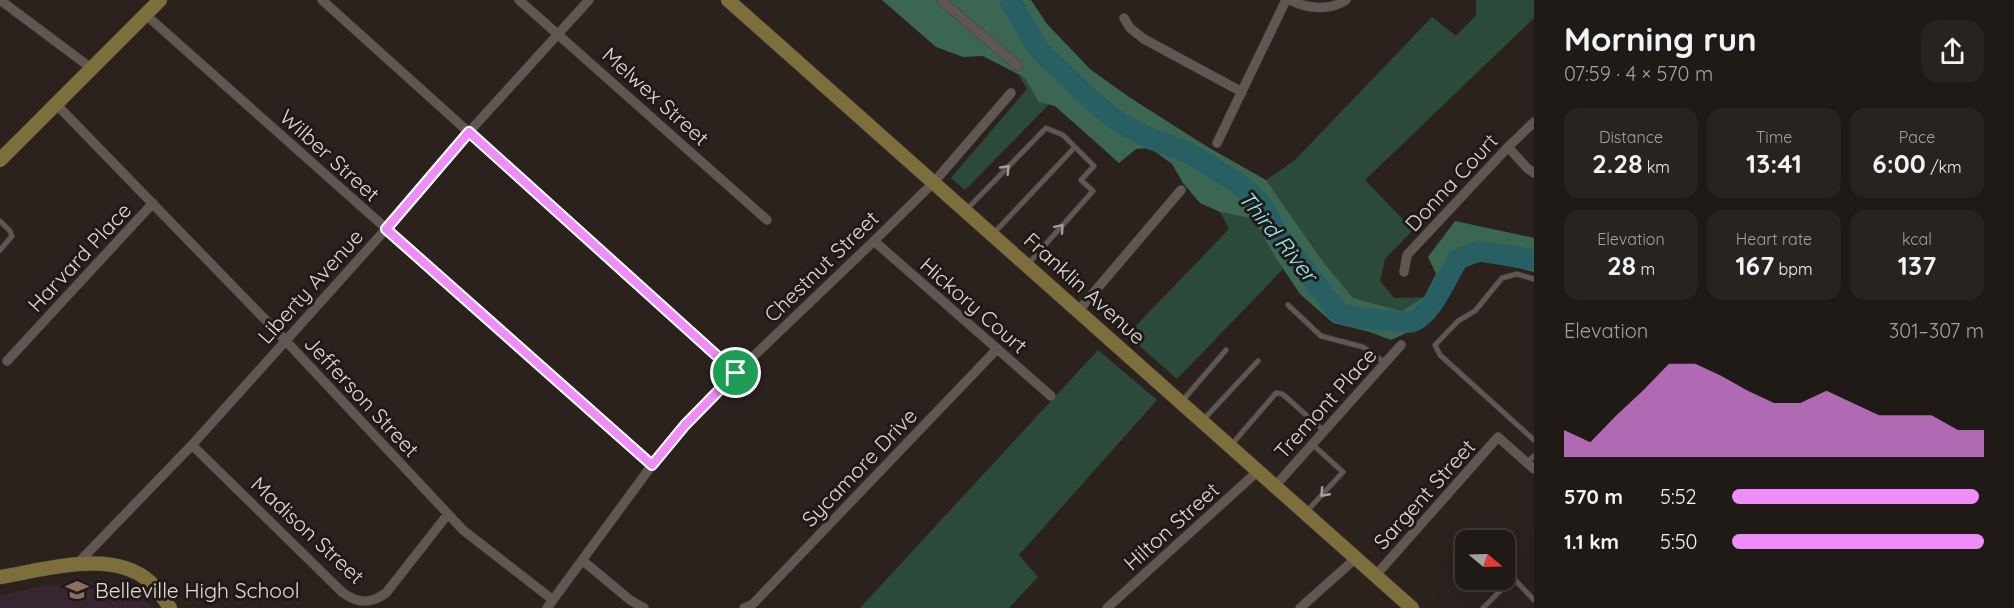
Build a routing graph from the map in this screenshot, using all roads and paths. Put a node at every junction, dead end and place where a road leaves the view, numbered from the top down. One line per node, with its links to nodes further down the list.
1 (0, 0): 15 (street)
2 (159, 0): 11 (main road)
3 (322, 0): 20 (street)
4 (519, 0): 13 (street, Melwex Street)
5 (589, 0): 13 (street, Liberty Avenue)
6 (728, 0): 26 (main road, Franklin Avenue)
7 (941, 0): 14 (street)
8 (1286, 0): 16 (street)
9 (1290, 0): 10 (street)
10 (1346, 0)
11 (145, 14): 15 (main road); 32 (street, Wilber Street)
12 (1124, 18): 16 (street)
13 (559, 34): 20 (street, Liberty Avenue); 30 (street, Melwex Street)
14 (1018, 66)
15 (91, 68): 18 (main road)
16 (1242, 92): 21 (street)
17 (1011, 93): 26 (street, Chestnut Street)
18 (55, 103): 24 (main road); 28 (street, Jefferson Street)
19 (1534, 122): 23 (street, Donna Court)
20 (469, 132): 32 (street, Liberty Avenue); 48 (street)
21 (1217, 142)
22 (1075, 147): 29 (lane, one-way to 22); 33 (lane); 36 (lane, one-way to 22)
23 (1508, 147): 25 (street); 37 (street, Donna Court)
24 (0, 160)
25 (1534, 173)
26 (934, 182): 29 (main road, Franklin Avenue); 34 (street, Chestnut Street)
27 (1182, 190): 40 (street)
28 (153, 203): 41 (street, Jefferson Street); 45 (street, Harvard Place)
29 (966, 210): 33 (main road, Franklin Avenue)
30 (767, 220)
31 (0, 221): 35 (lane)
32 (386, 229): 41 (street, Liberty Avenue); 58 (street, Wilber Street)
33 (993, 234): 36 (main road, Franklin Avenue)
34 (874, 242): 43 (street, Hickory Court); 48 (street, Chestnut Street)
35 (0, 250)
36 (1027, 265): 40 (main road, Franklin Avenue)
37 (1404, 272)
38 (1534, 279): 53 (lane)
39 (1288, 305): 47 (lane)
40 (1078, 311): 50 (main road, Franklin Avenue)
41 (285, 340): 55 (street, Liberty Avenue); 62 (street, Jefferson Street)
42 (1401, 345): 47 (street, Tremont Place)
43 (997, 350): 49 (street, Hickory Court); 73 (street, Sycamore Drive)
44 (1226, 350): 50 (lane)
45 (7, 361)
46 (1258, 361): 51 (lane)
47 (1385, 363): 52 (street, Tremont Place)
48 (736, 373): 58 (street, Chestnut Street)
49 (1051, 396)
50 (1181, 402): 51 (main road, Franklin Avenue)
51 (1202, 421): 56 (main road, Franklin Avenue)
52 (1324, 431): 54 (street, Tremont Place); 56 (lane)
53 (1534, 440)
54 (1312, 444): 60 (street, Tremont Place); 61 (lane, one-way to 61)
55 (192, 445): 62 (street, Madison Street); 65 (street, Liberty Avenue)
56 (1230, 446): 59 (main road, Franklin Avenue)
57 (1532, 462): 66 (street, Sargent Street)
58 (652, 465): 64 (street, Chestnut Street)
59 (1258, 471): 60 (main road, Franklin Avenue); 74 (street, Hilton Street)
60 (1275, 486): 61 (main road, Franklin Avenue)
61 (1306, 513): 63 (main road, Franklin Avenue)
62 (448, 514): 69 (street, Jefferson Street)
63 (1356, 558): 66 (main road, Franklin Avenue); 75 (street)
64 (582, 560): 69 (street, Chestnut Street); 72 (street)
65 (76, 565): 67 (main road); 71 (main road)
66 (1376, 575): 70 (main road, Franklin Avenue)
67 (0, 577)
68 (1534, 600): 76 (lane)
69 (550, 604)
70 (1409, 607)
71 (170, 608)
72 (644, 608)
73 (744, 608)
74 (1107, 608)
75 (1300, 608)
76 (1483, 608)

